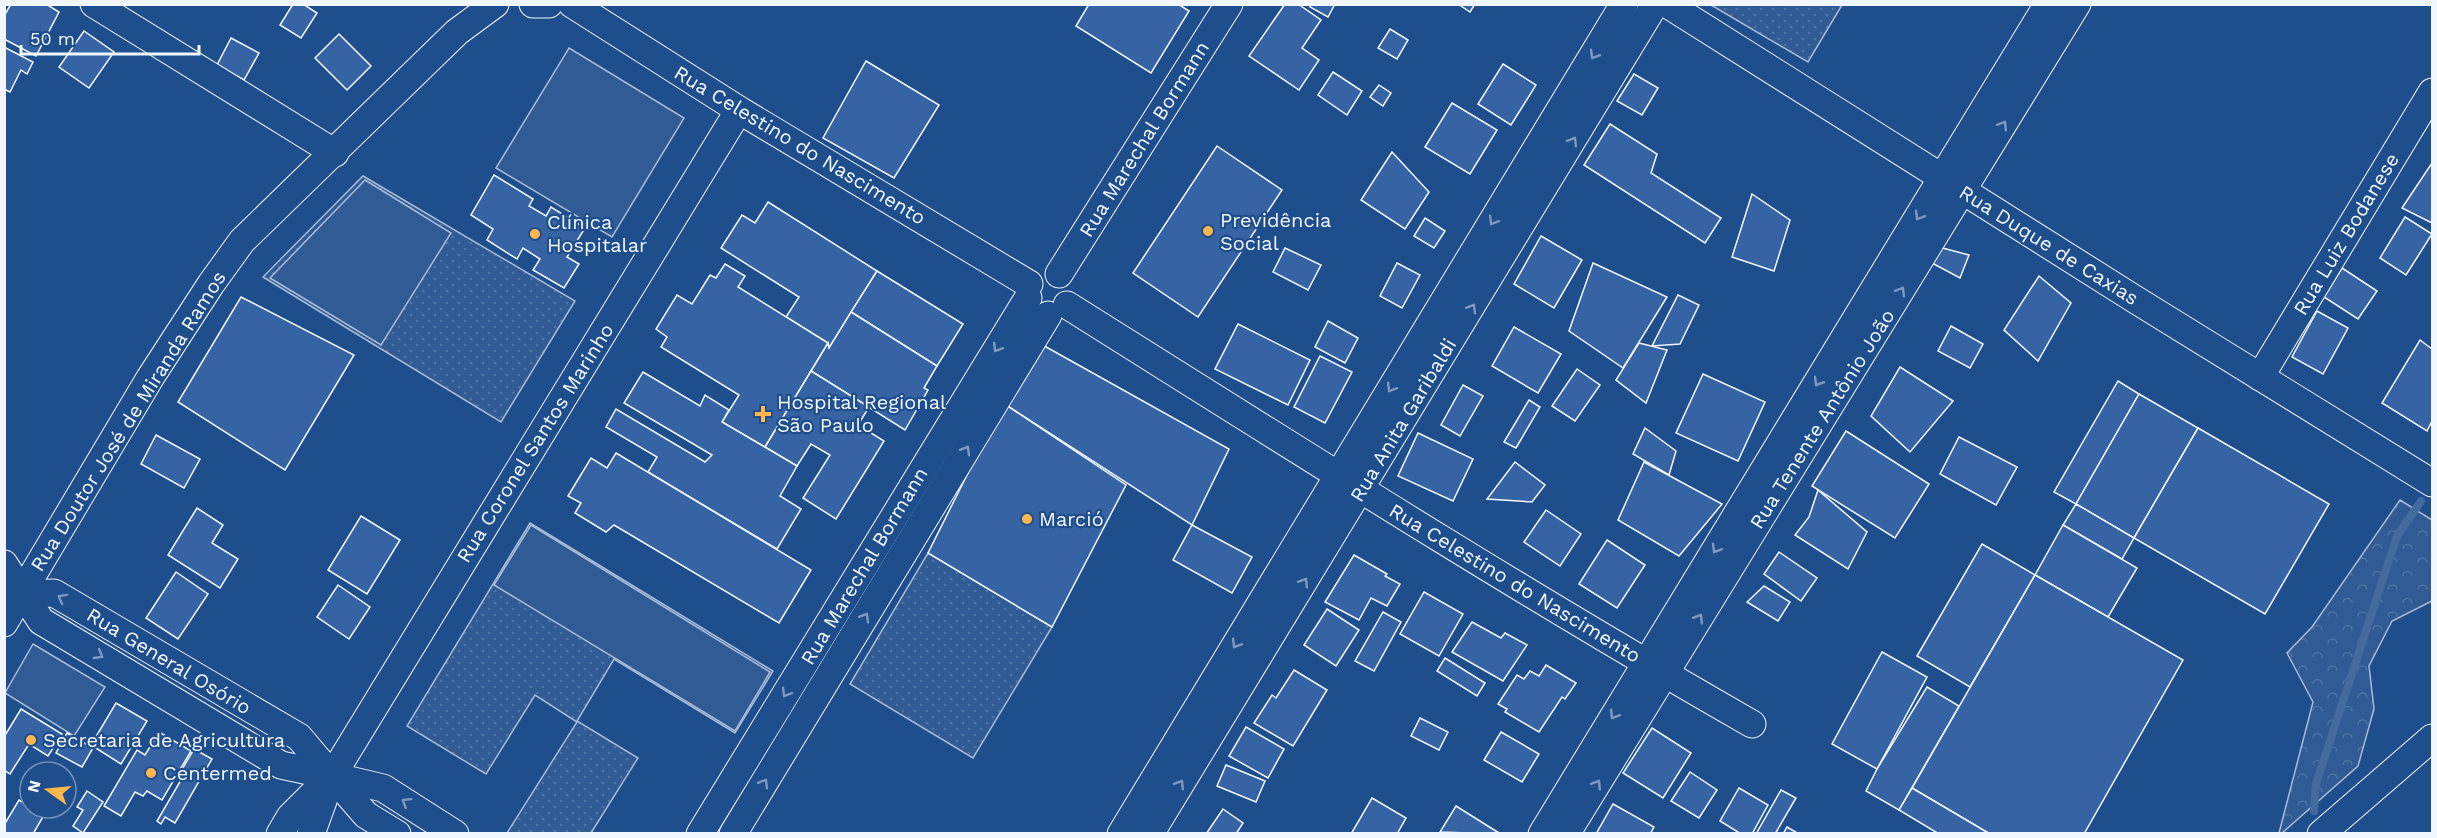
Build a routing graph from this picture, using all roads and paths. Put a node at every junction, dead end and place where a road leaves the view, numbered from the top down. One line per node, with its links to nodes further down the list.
1 (94, 4): 15 (street)
2 (495, 4): 15 (street, Rua Doutor José de Miranda Ramos)
3 (533, 4): 4 (street)
4 (549, 4)
5 (572, 4): 14 (street, Rua Celestino do Nascimento)
6 (1229, 4): 21 (street, Rua Marechal Bormann)
7 (1624, 4): 16 (street, Rua Anita Garibaldi, one-way to 16)
8 (1655, 4): 17 (street, Rua Anita Garibaldi, one-way to 8)
9 (1667, 4): 18 (street, Rua Duque de Caxias)
10 (2048, 4): 12 (street, Rua Tenente Antônio João)
11 (2077, 4): 12 (street, Rua Tenente Antônio João)
12 (2035, 49): 18 (street, Rua Tenente Antônio João)
13 (2433, 92): 24 (street, Rua Luiz Bodanese)
14 (739, 110): 21 (street, Rua Celestino do Nascimento); 43 (street, Rua Coronel Santos Marinho)
15 (335, 153): 33 (street, Rua Doutor José de Miranda Ramos)
16 (1531, 158): 17 (street); 19 (street, Rua Anita Garibaldi, one-way to 19)
17 (1554, 171): 20 (street, Rua Anita Garibaldi)
18 (1952, 184): 24 (street, Rua Duque de Caxias); 36 (street, Rua Tenente Antônio João)
19 (1471, 256): 20 (street); 22 (street, Rua Anita Garibaldi)
20 (1494, 271): 23 (street, Rua Anita Garibaldi, one-way to 20)
21 (1043, 300): 25 (street, Rua Marechal Bormann, one-way to 25); 26 (street, Rua Marechal Bormann); 27 (street, Rua Celestino do Nascimento)
22 (1415, 348): 23 (street); 27 (street, Rua Anita Garibaldi, one-way to 27)
23 (1438, 362): 29 (street, Rua Anita Garibaldi)
24 (2260, 377): 28 (street, Rua Duque de Caxias)
25 (963, 404): 26 (street); 30 (street, Rua Marechal Bormann)
26 (986, 417): 32 (street, Rua Marechal Bormann, one-way to 26)
27 (1338, 476): 29 (street, Rua Celestino do Nascimento); 34 (street, Rua Anita Garibaldi)
28 (2433, 483)
29 (1361, 490): 34 (street, Rua Anita Garibaldi, one-way to 29); 36 (street, Rua Celestino do Nascimento)
30 (865, 563): 32 (street); 39 (street, Rua Marechal Bormann, one-way to 39)
31 (4, 564): 33 (street, Rua General Osório)
32 (889, 577): 41 (street, Rua Marechal Bormann, one-way to 32)
33 (13, 593): 35 (street, Rua Doutor José de Miranda Ramos); 37 (street, Rua General Osório, one-way to 33); 38 (street, Rua General Osório, one-way to 38)
34 (1267, 617): 44 (street, Rua Anita Garibaldi)
35 (4, 622)
36 (1655, 668): 40 (street, Rua Celestino do Nascimento); 51 (street, Rua Tenente Antônio João, one-way to 51); 52 (street, Rua Tenente Antônio João, one-way to 36)
37 (184, 669): 38 (street); 43 (street, Rua General Osório)
38 (169, 696): 43 (street, Rua General Osório)
39 (771, 717): 41 (street); 45 (street, Rua Marechal Bormann)
40 (1752, 724)
41 (795, 732): 45 (street, Rua Marechal Bormann, one-way to 41)
42 (2433, 738): 53 (street)
43 (332, 776): 46 (street, Rua General Osório, one-way to 43); 47 (street, Rua Coronel Santos Marinho); 48 (street, Rua Coronel Santos Marinho); 49 (street, Rua General Osório)
44 (1149, 818): 50 (street, Rua Anita Garibaldi)
45 (718, 830)
46 (446, 831)
47 (280, 834)
48 (311, 834)
49 (397, 834)
50 (1121, 834)
51 (1542, 834)
52 (1566, 834)
53 (2321, 834)

